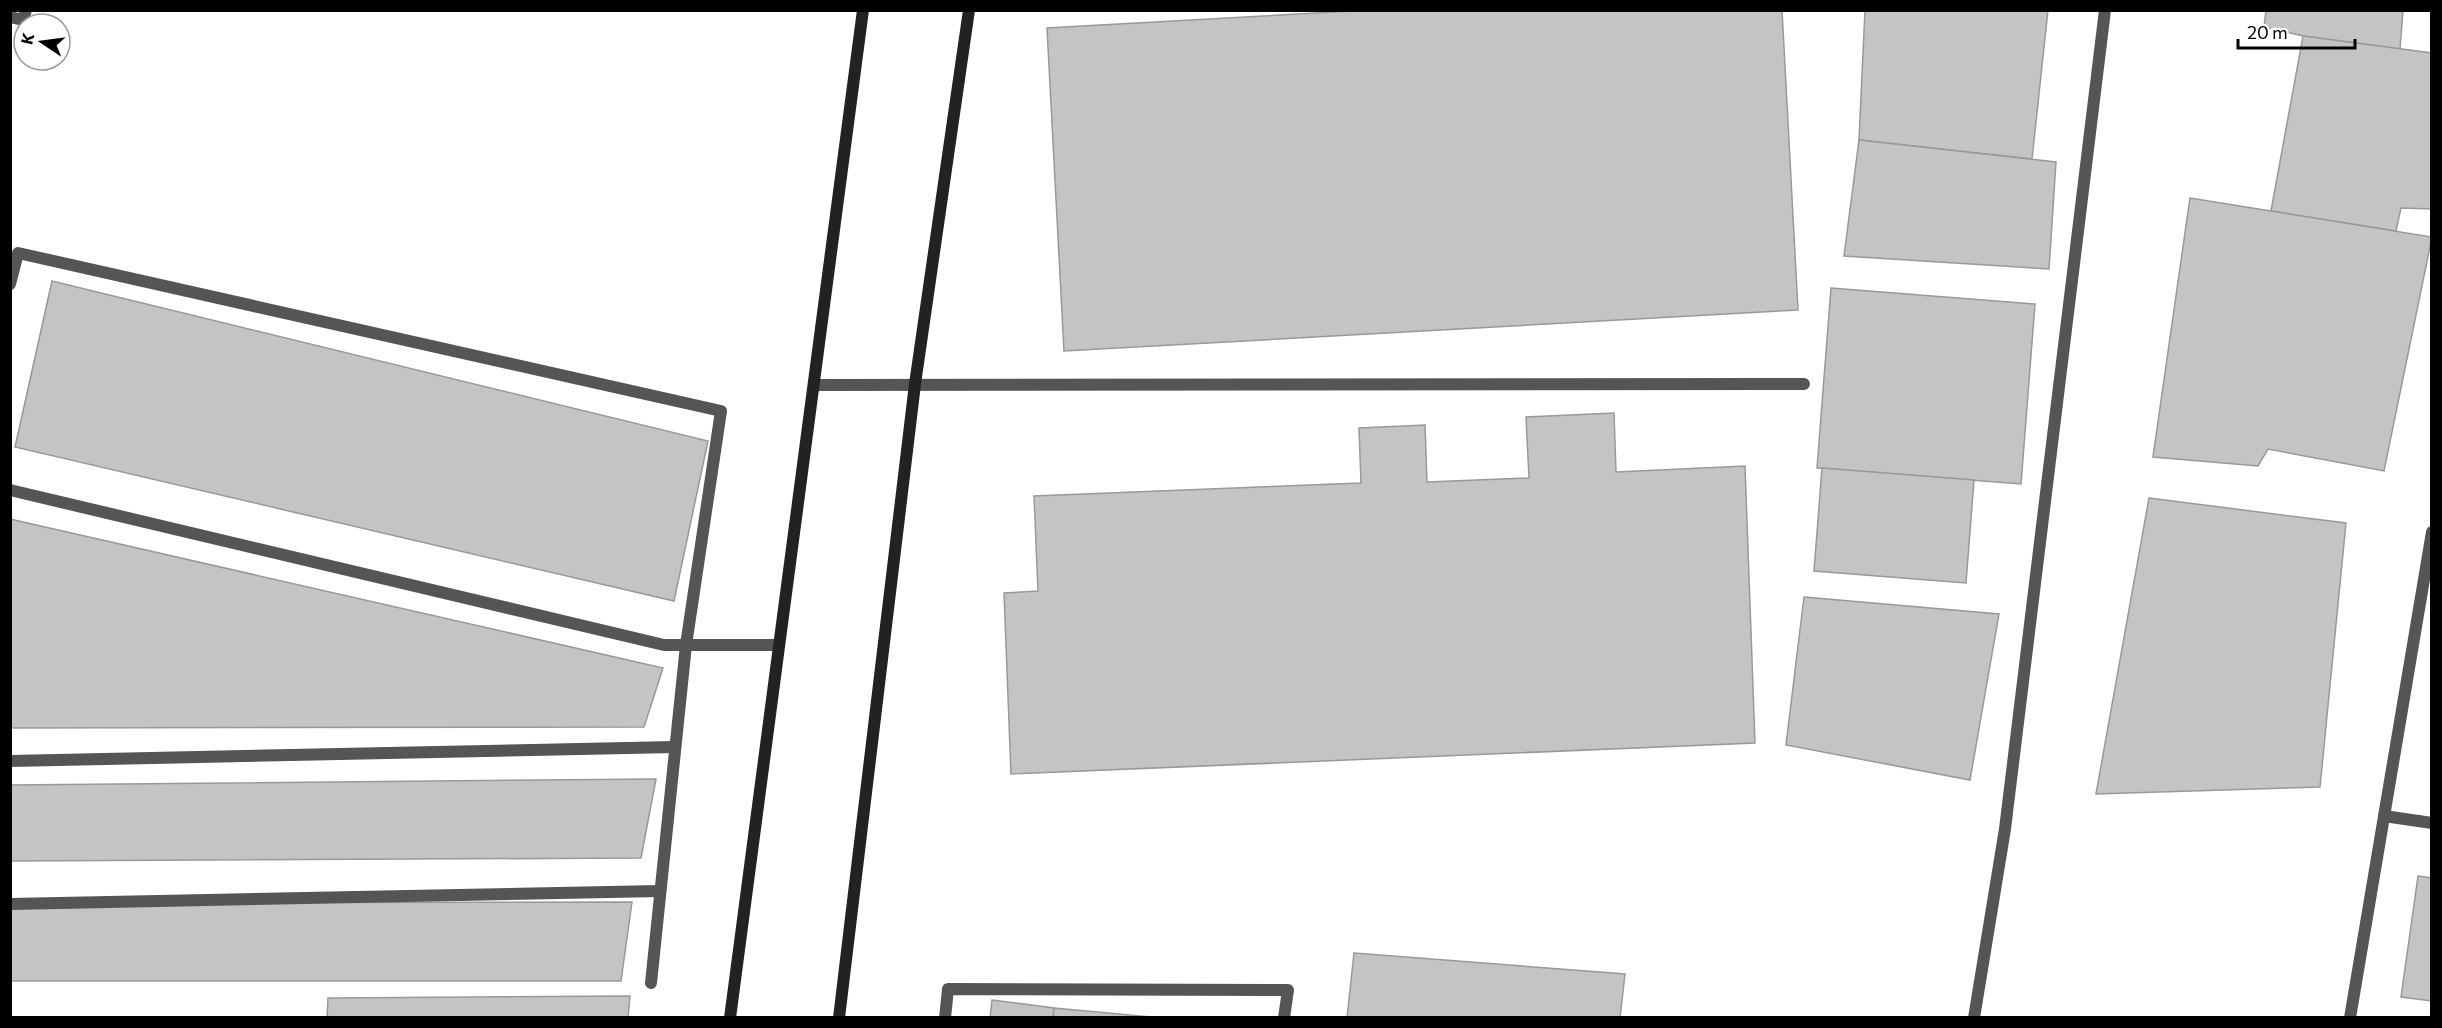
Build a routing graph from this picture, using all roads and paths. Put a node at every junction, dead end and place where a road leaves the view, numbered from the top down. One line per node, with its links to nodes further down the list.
1 (26, 10): 5 (street)
2 (863, 10): 9 (main road)
3 (969, 10): 7 (main road)
4 (2105, 10): 25 (street)
5 (10, 16)
6 (10, 284): 12 (street)
7 (915, 384): 8 (street); 9 (street); 22 (main road)
8 (1804, 384)
9 (814, 385): 13 (main road)
10 (10, 490): 12 (street)
11 (2432, 532): 16 (street)
12 (686, 645): 13 (street); 14 (street)
13 (779, 645): 21 (main road)
14 (675, 747): 15 (street); 18 (street)
15 (10, 761)
16 (2384, 816): 17 (street); 26 (street)
17 (2432, 823)
18 (660, 891): 19 (street); 20 (street)
19 (10, 904)
20 (651, 982)
21 (730, 1017)
22 (839, 1017)
23 (945, 1017): 24 (street)
24 (1284, 1017)
25 (1974, 1017)
26 (2350, 1017)

